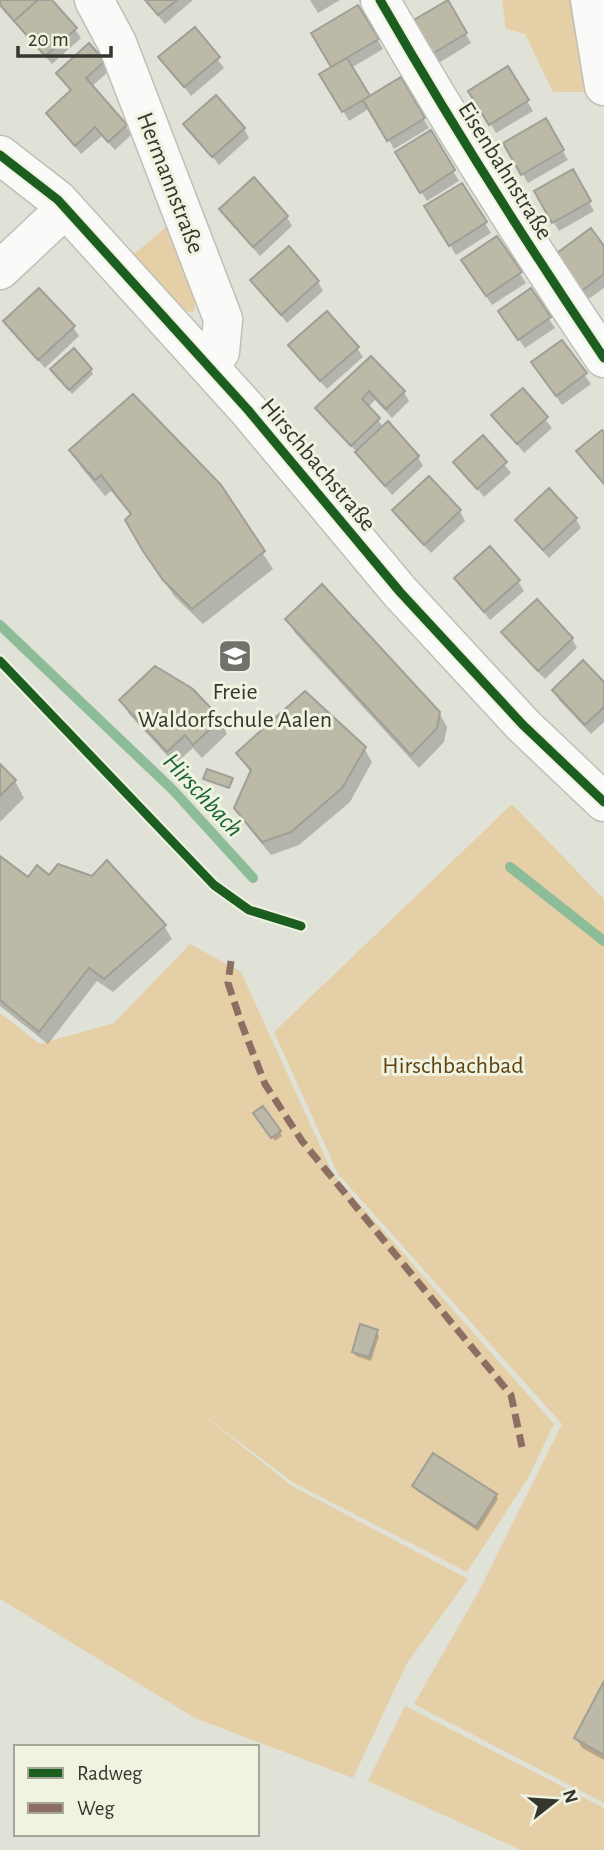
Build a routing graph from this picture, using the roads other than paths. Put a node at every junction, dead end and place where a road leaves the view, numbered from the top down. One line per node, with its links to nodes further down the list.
1 (94, 0): 9 (street, Hermannstraße)
2 (380, 0): 8 (street, Eisenbahnstraße)
3 (590, 0): 4 (street)
4 (604, 86)
5 (0, 155): 6 (street, Hirschbachstraße)
6 (65, 209): 7 (street); 9 (street, Hirschbachstraße)
7 (0, 270)
8 (604, 358)
9 (209, 368): 10 (street, Hirschbachstraße)
10 (604, 802)

